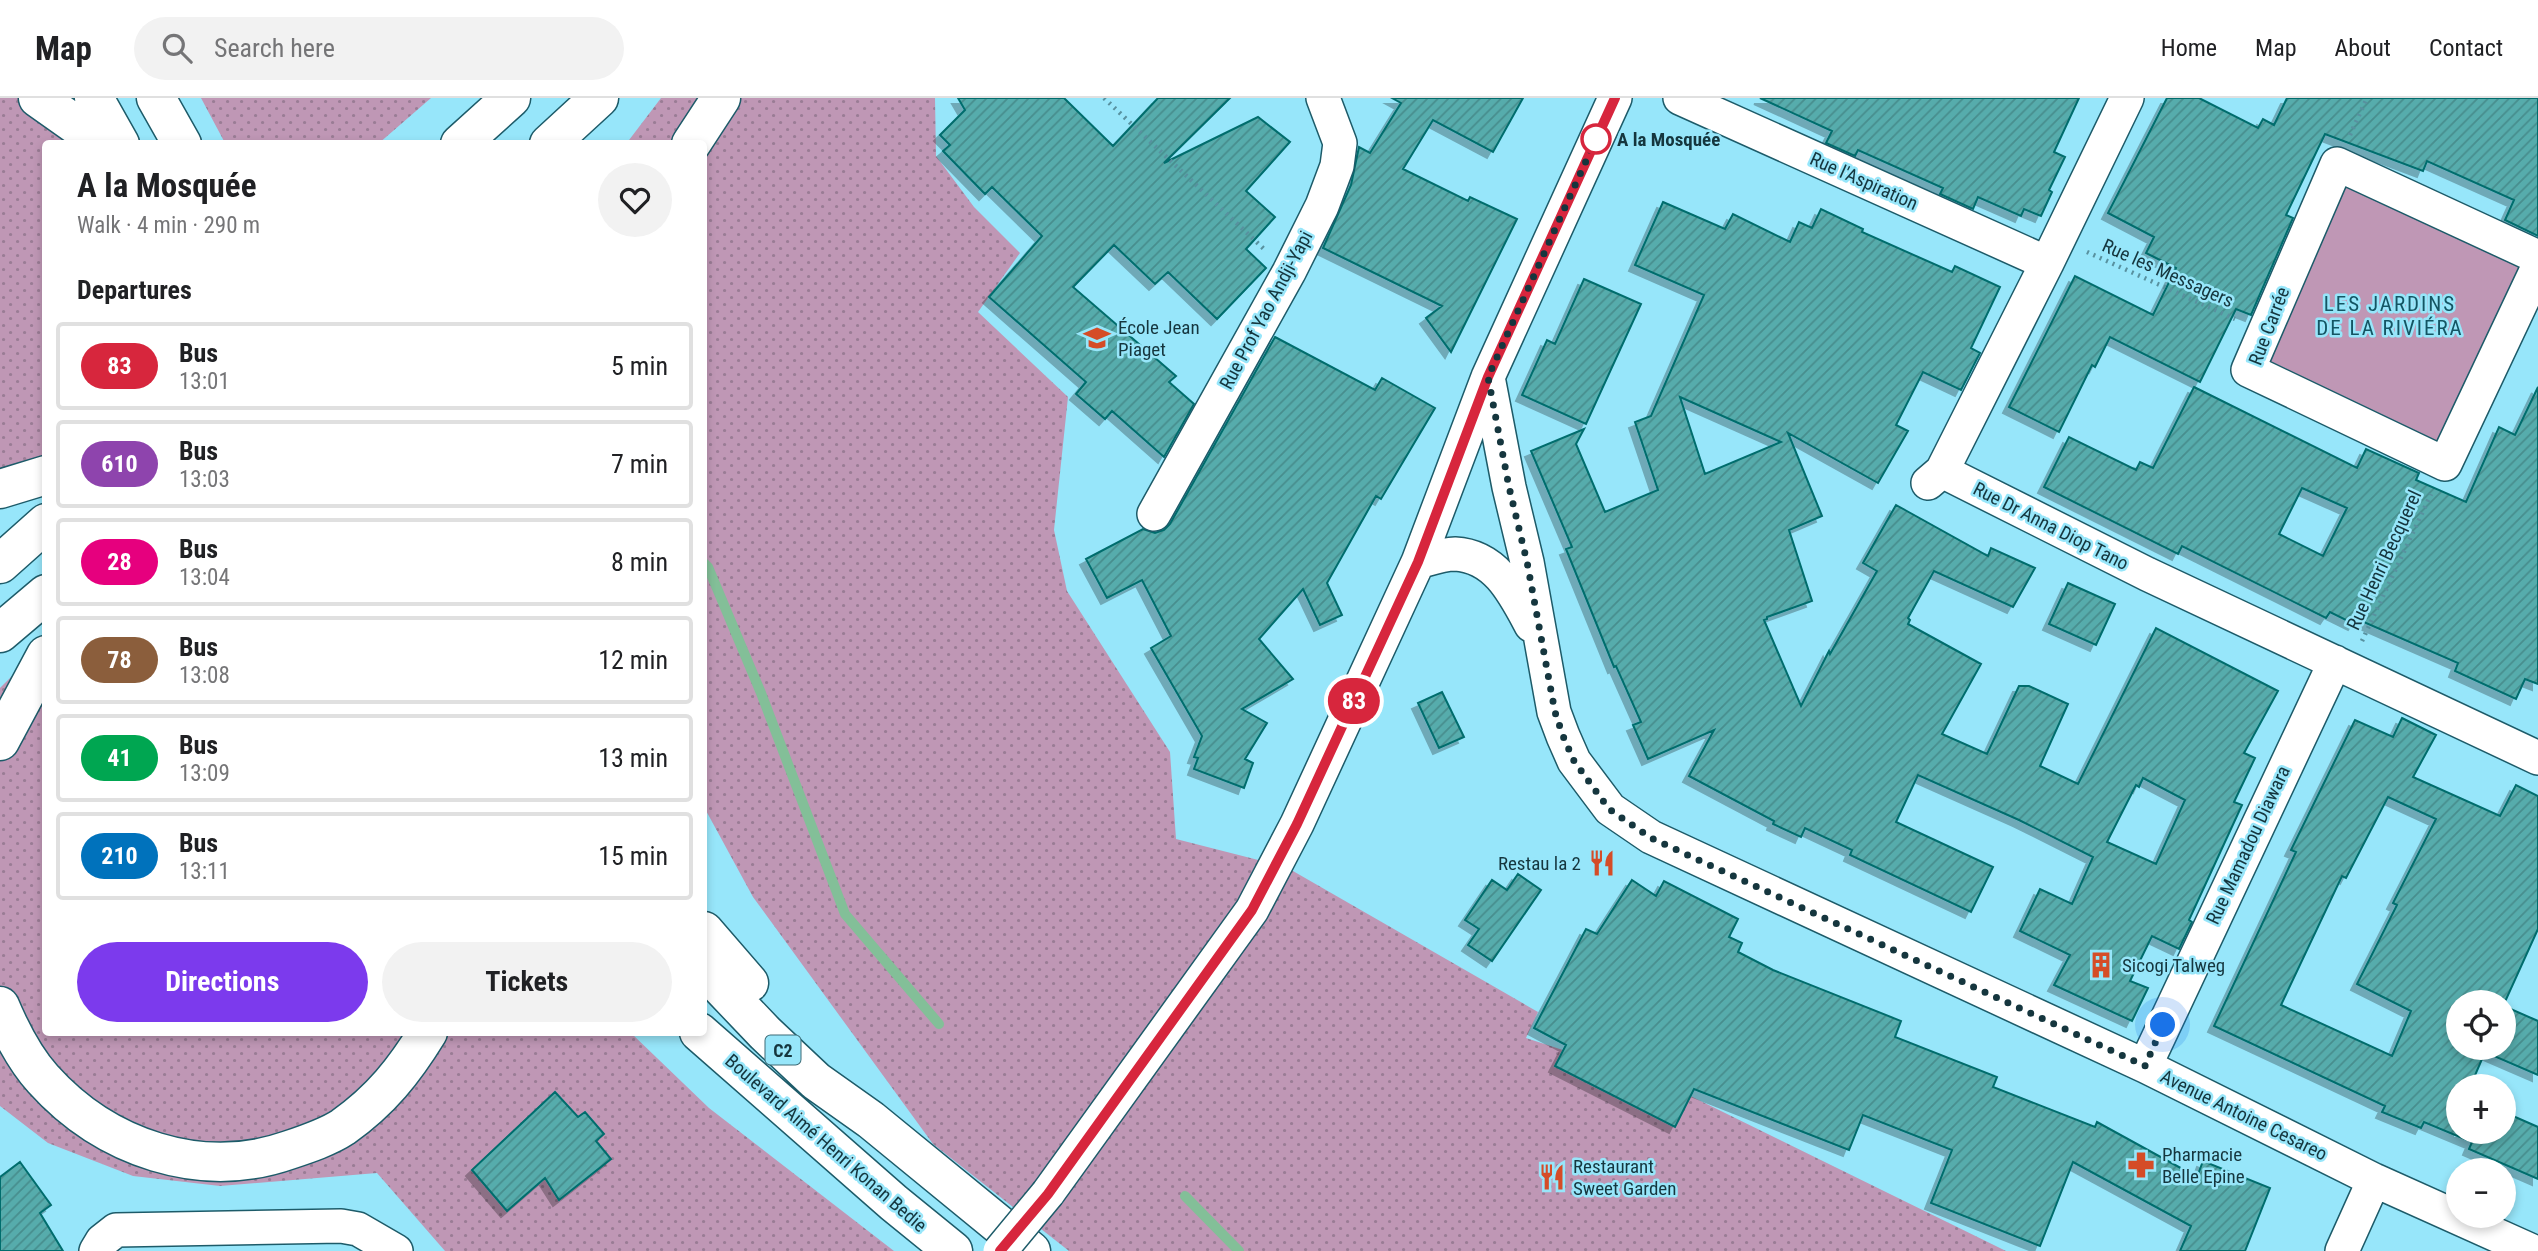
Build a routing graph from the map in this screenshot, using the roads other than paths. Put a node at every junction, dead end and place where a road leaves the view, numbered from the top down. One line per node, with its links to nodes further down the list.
1 (38, 98): 11 (main road)
2 (94, 98): 12 (main road)
3 (156, 98): 13 (main road)
4 (511, 98): 14 (main road)
5 (599, 98): 15 (main road)
6 (721, 98): 16 (main road)
7 (1323, 98): 23 (street, Rue Prof Yao Andji-Yapi)
8 (1615, 98): 20 (street)
9 (1680, 98): 17 (street, Rue l'Aspiration)
10 (2127, 98): 17 (street, Rue Dr Anna Diop Tano)
11 (97, 140)
12 (118, 140)
13 (180, 140)
14 (464, 140)
15 (553, 140)
16 (694, 140)
17 (2053, 251): 31 (street, Rue Dr Anna Diop Tano)
18 (2538, 257): 19 (street, Rue Carrée)
19 (2538, 267)
20 (1488, 377): 25 (street); 29 (street, Avenue Antoine Cesareo)
21 (42, 476): 22 (main road)
22 (0, 489)
23 (1154, 514)
24 (42, 527): 26 (main road)
25 (1418, 562): 29 (street); 45 (street, bridge)
26 (0, 564)
27 (42, 597): 28 (main road)
28 (0, 633)
29 (1543, 648): 39 (street, Avenue Antoine Cesareo)
30 (42, 662): 32 (main road)
31 (2342, 665): 33 (street, Rue Dr Anna Diop Tano); 39 (street, Rue Mamadou Diawara)
32 (0, 741)
33 (2538, 758)
34 (707, 935): 40 (main road)
35 (707, 972): 40 (main road, C2)
36 (0, 1006): 37 (main road)
37 (425, 1036)
38 (704, 1036): 44 (main road, Boulevard Aimé Henri Konan Bedie)
39 (2145, 1066): 41 (street, Avenue Antoine Cesareo)
40 (871, 1120): 46 (main road)
41 (2374, 1180): 47 (street); 48 (street, Avenue Antoine Cesareo)
42 (96, 1251): 43 (street)
43 (396, 1251)
44 (953, 1251)
45 (1000, 1251)
46 (1031, 1251)
47 (2342, 1251)
48 (2532, 1251)

